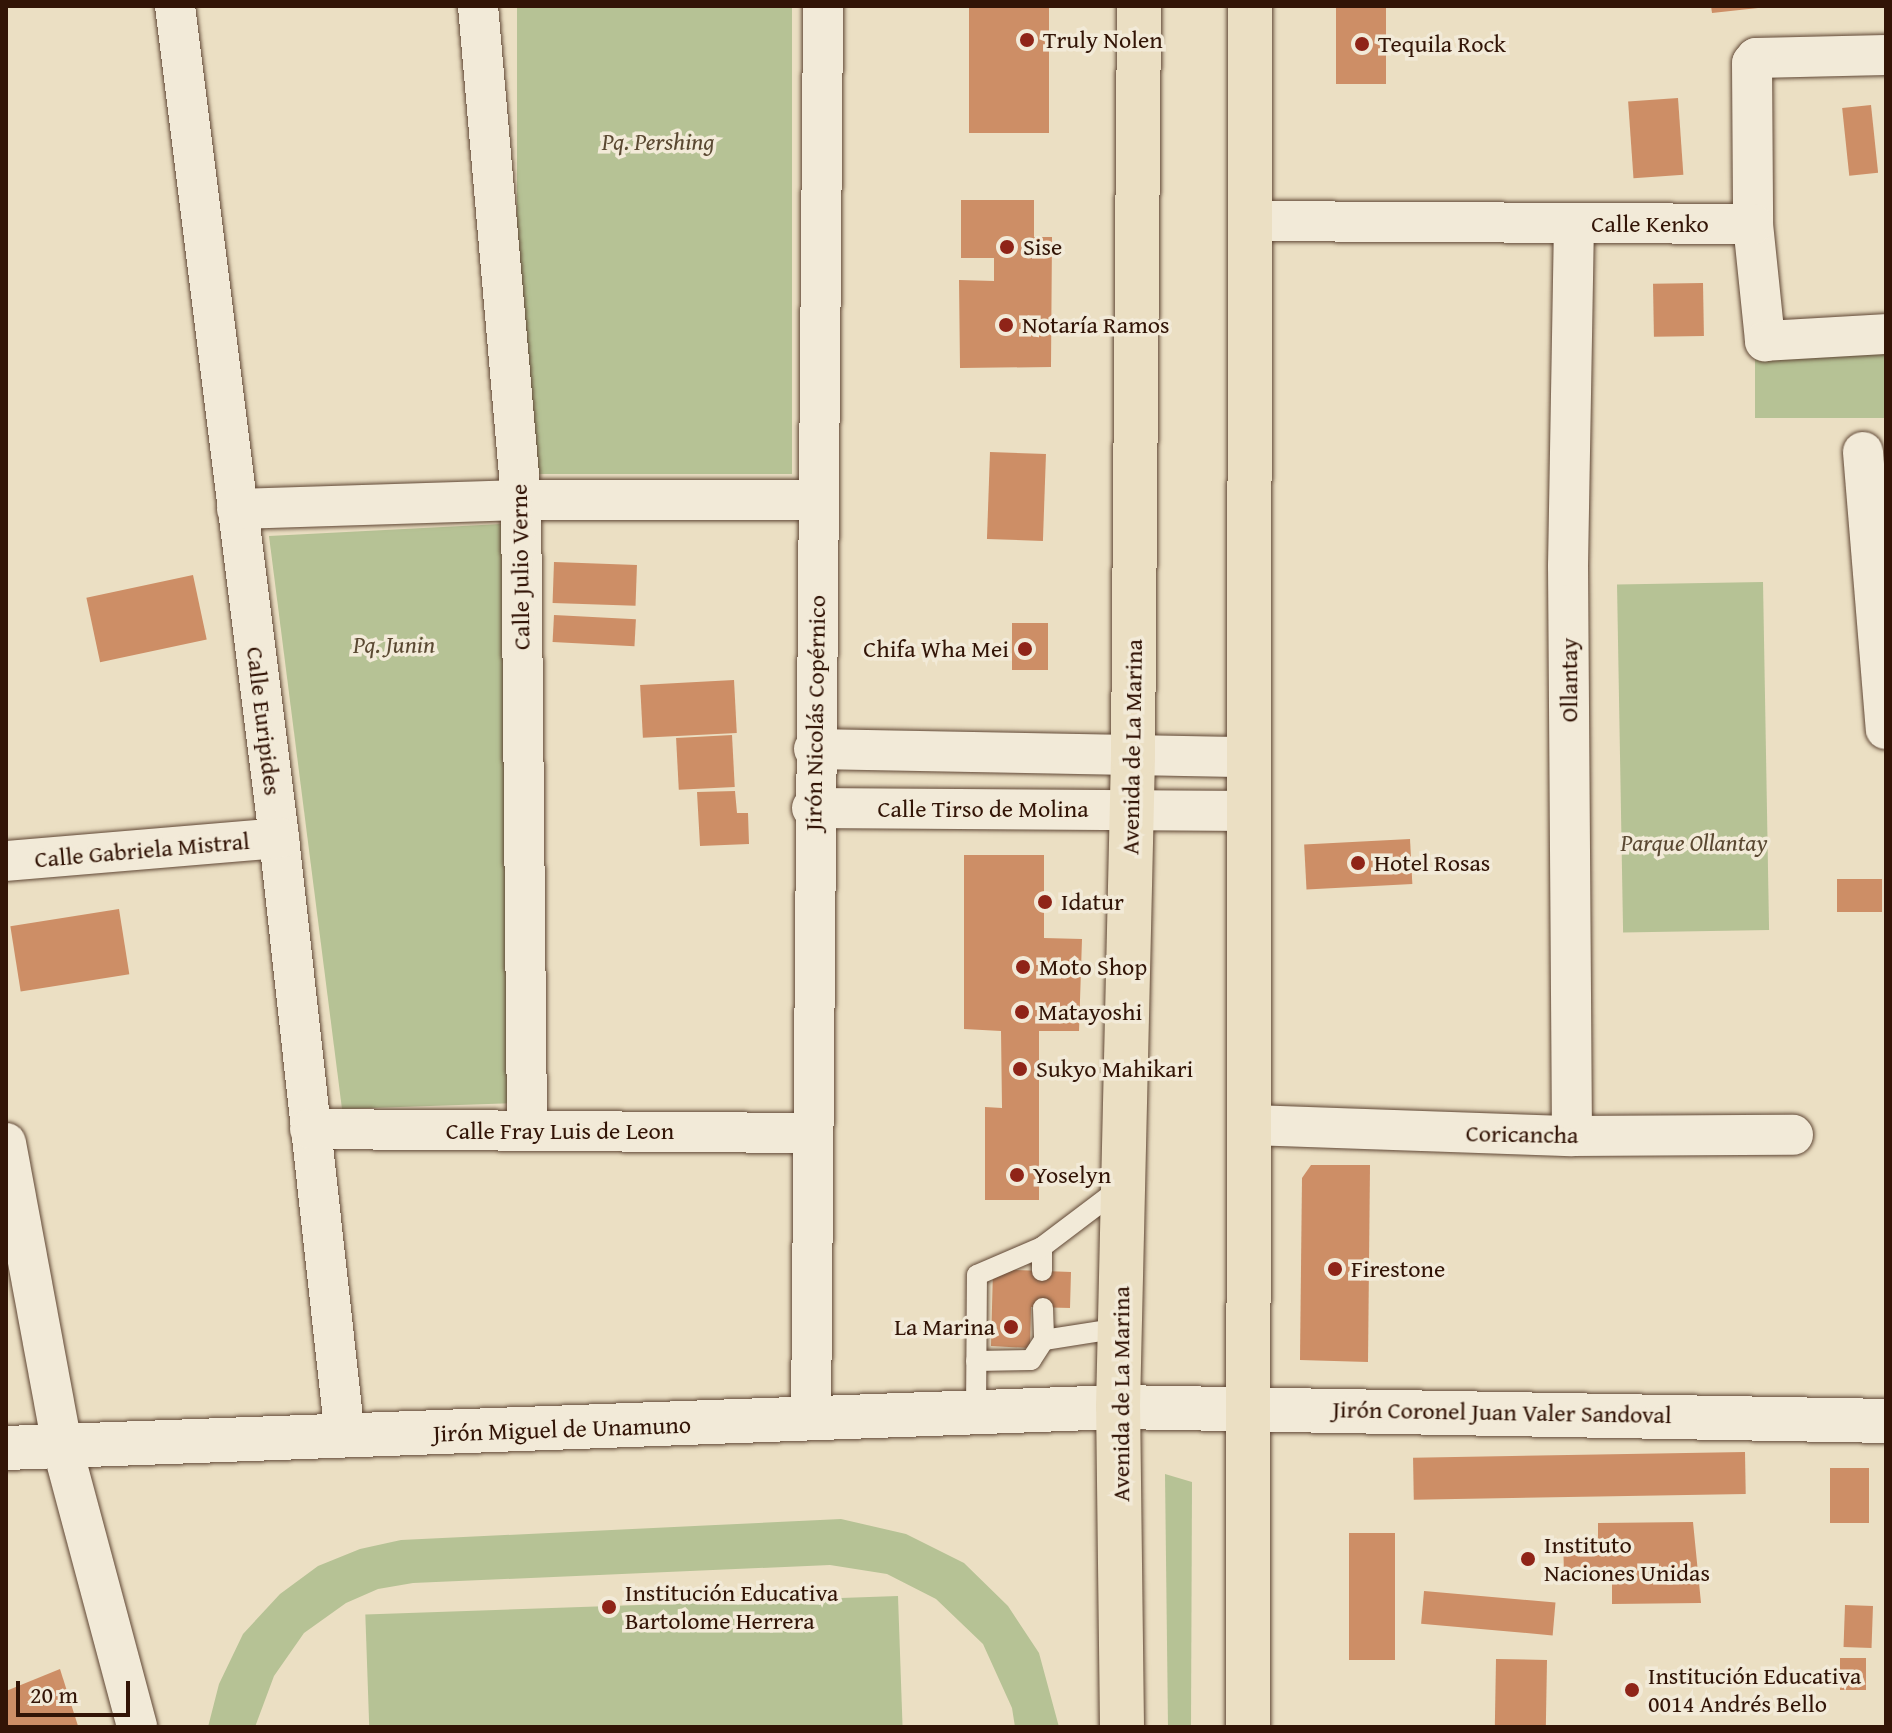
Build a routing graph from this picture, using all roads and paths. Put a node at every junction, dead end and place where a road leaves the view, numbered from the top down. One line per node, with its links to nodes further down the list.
1 (175, 6): 14 (street, Calle Euripides)
2 (478, 6): 12 (street, Calle Julio Verne)
3 (823, 6): 13 (street, Jirón Nicolás Copérnico)
4 (1139, 6): 17 (main road, Avenida de La Marina)
5 (1250, 6): 7 (main road)
6 (1886, 55): 8 (street)
7 (1250, 221): 9 (street, Calle Kenko); 18 (main road)
8 (1753, 224): 9 (street, Calle Kenko); 10 (street)
9 (1574, 225): 29 (street, Ollantay)
10 (1886, 334)
11 (1863, 452): 15 (street)
12 (521, 500): 13 (street); 14 (street); 26 (street, Calle Julio Verne)
13 (818, 500): 16 (street, Jirón Nicolás Copérnico)
14 (237, 509): 22 (street, Calle Euripides)
15 (1885, 712)
16 (814, 749): 17 (street); 19 (street, Jirón Nicolás Copérnico)
17 (1133, 757): 18 (street); 20 (main road, Avenida de La Marina)
18 (1250, 757): 21 (main road)
19 (812, 808): 20 (street, Calle Tirso de Molina); 27 (street, Jirón Nicolás Copérnico)
20 (1131, 810): 21 (street, Calle Tirso de Molina); 31 (main road, Avenida de La Marina)
21 (1250, 811): 24 (main road)
22 (279, 838): 23 (street, Calle Gabriela Mistral); 25 (street, Calle Euripides)
23 (6, 861)
24 (1251, 1125): 29 (street, Coricancha); 39 (main road)
25 (310, 1129): 26 (street, Calle Fray Luis de Leon); 43 (street, Calle Euripides)
26 (527, 1130): 27 (street, Calle Fray Luis de Leon)
27 (810, 1133): 41 (street, Jirón Nicolás Copérnico)
28 (1793, 1135): 29 (street, Coricancha)
29 (1572, 1136)
30 (6, 1143): 45 (street)
31 (1124, 1186): 32 (lane); 35 (main road, Avenida de La Marina)
32 (1042, 1247): 33 (lane); 37 (lane)
33 (1042, 1271)
34 (1043, 1308): 36 (lane)
35 (1121, 1328): 36 (lane); 38 (main road, Avenida de La Marina)
36 (1044, 1340): 37 (lane)
37 (976, 1361): 40 (lane)
38 (1118, 1407): 39 (street, Jirón Coronel Juan Valer Sandoval); 40 (street, Jirón Miguel de Unamuno); 47 (main road, Avenida de La Marina)
39 (1250, 1408): 42 (street, Jirón Coronel Juan Valer Sandoval); 48 (main road)
40 (976, 1413): 41 (street, Jirón Miguel de Unamuno)
41 (811, 1420): 43 (street, Jirón Miguel de Unamuno)
42 (1886, 1421)
43 (345, 1437): 45 (street, Jirón Miguel de Unamuno)
44 (6, 1448): 45 (street, Jirón Miguel de Unamuno)
45 (63, 1450): 46 (street)
46 (137, 1727)
47 (1122, 1727)
48 (1248, 1727)

